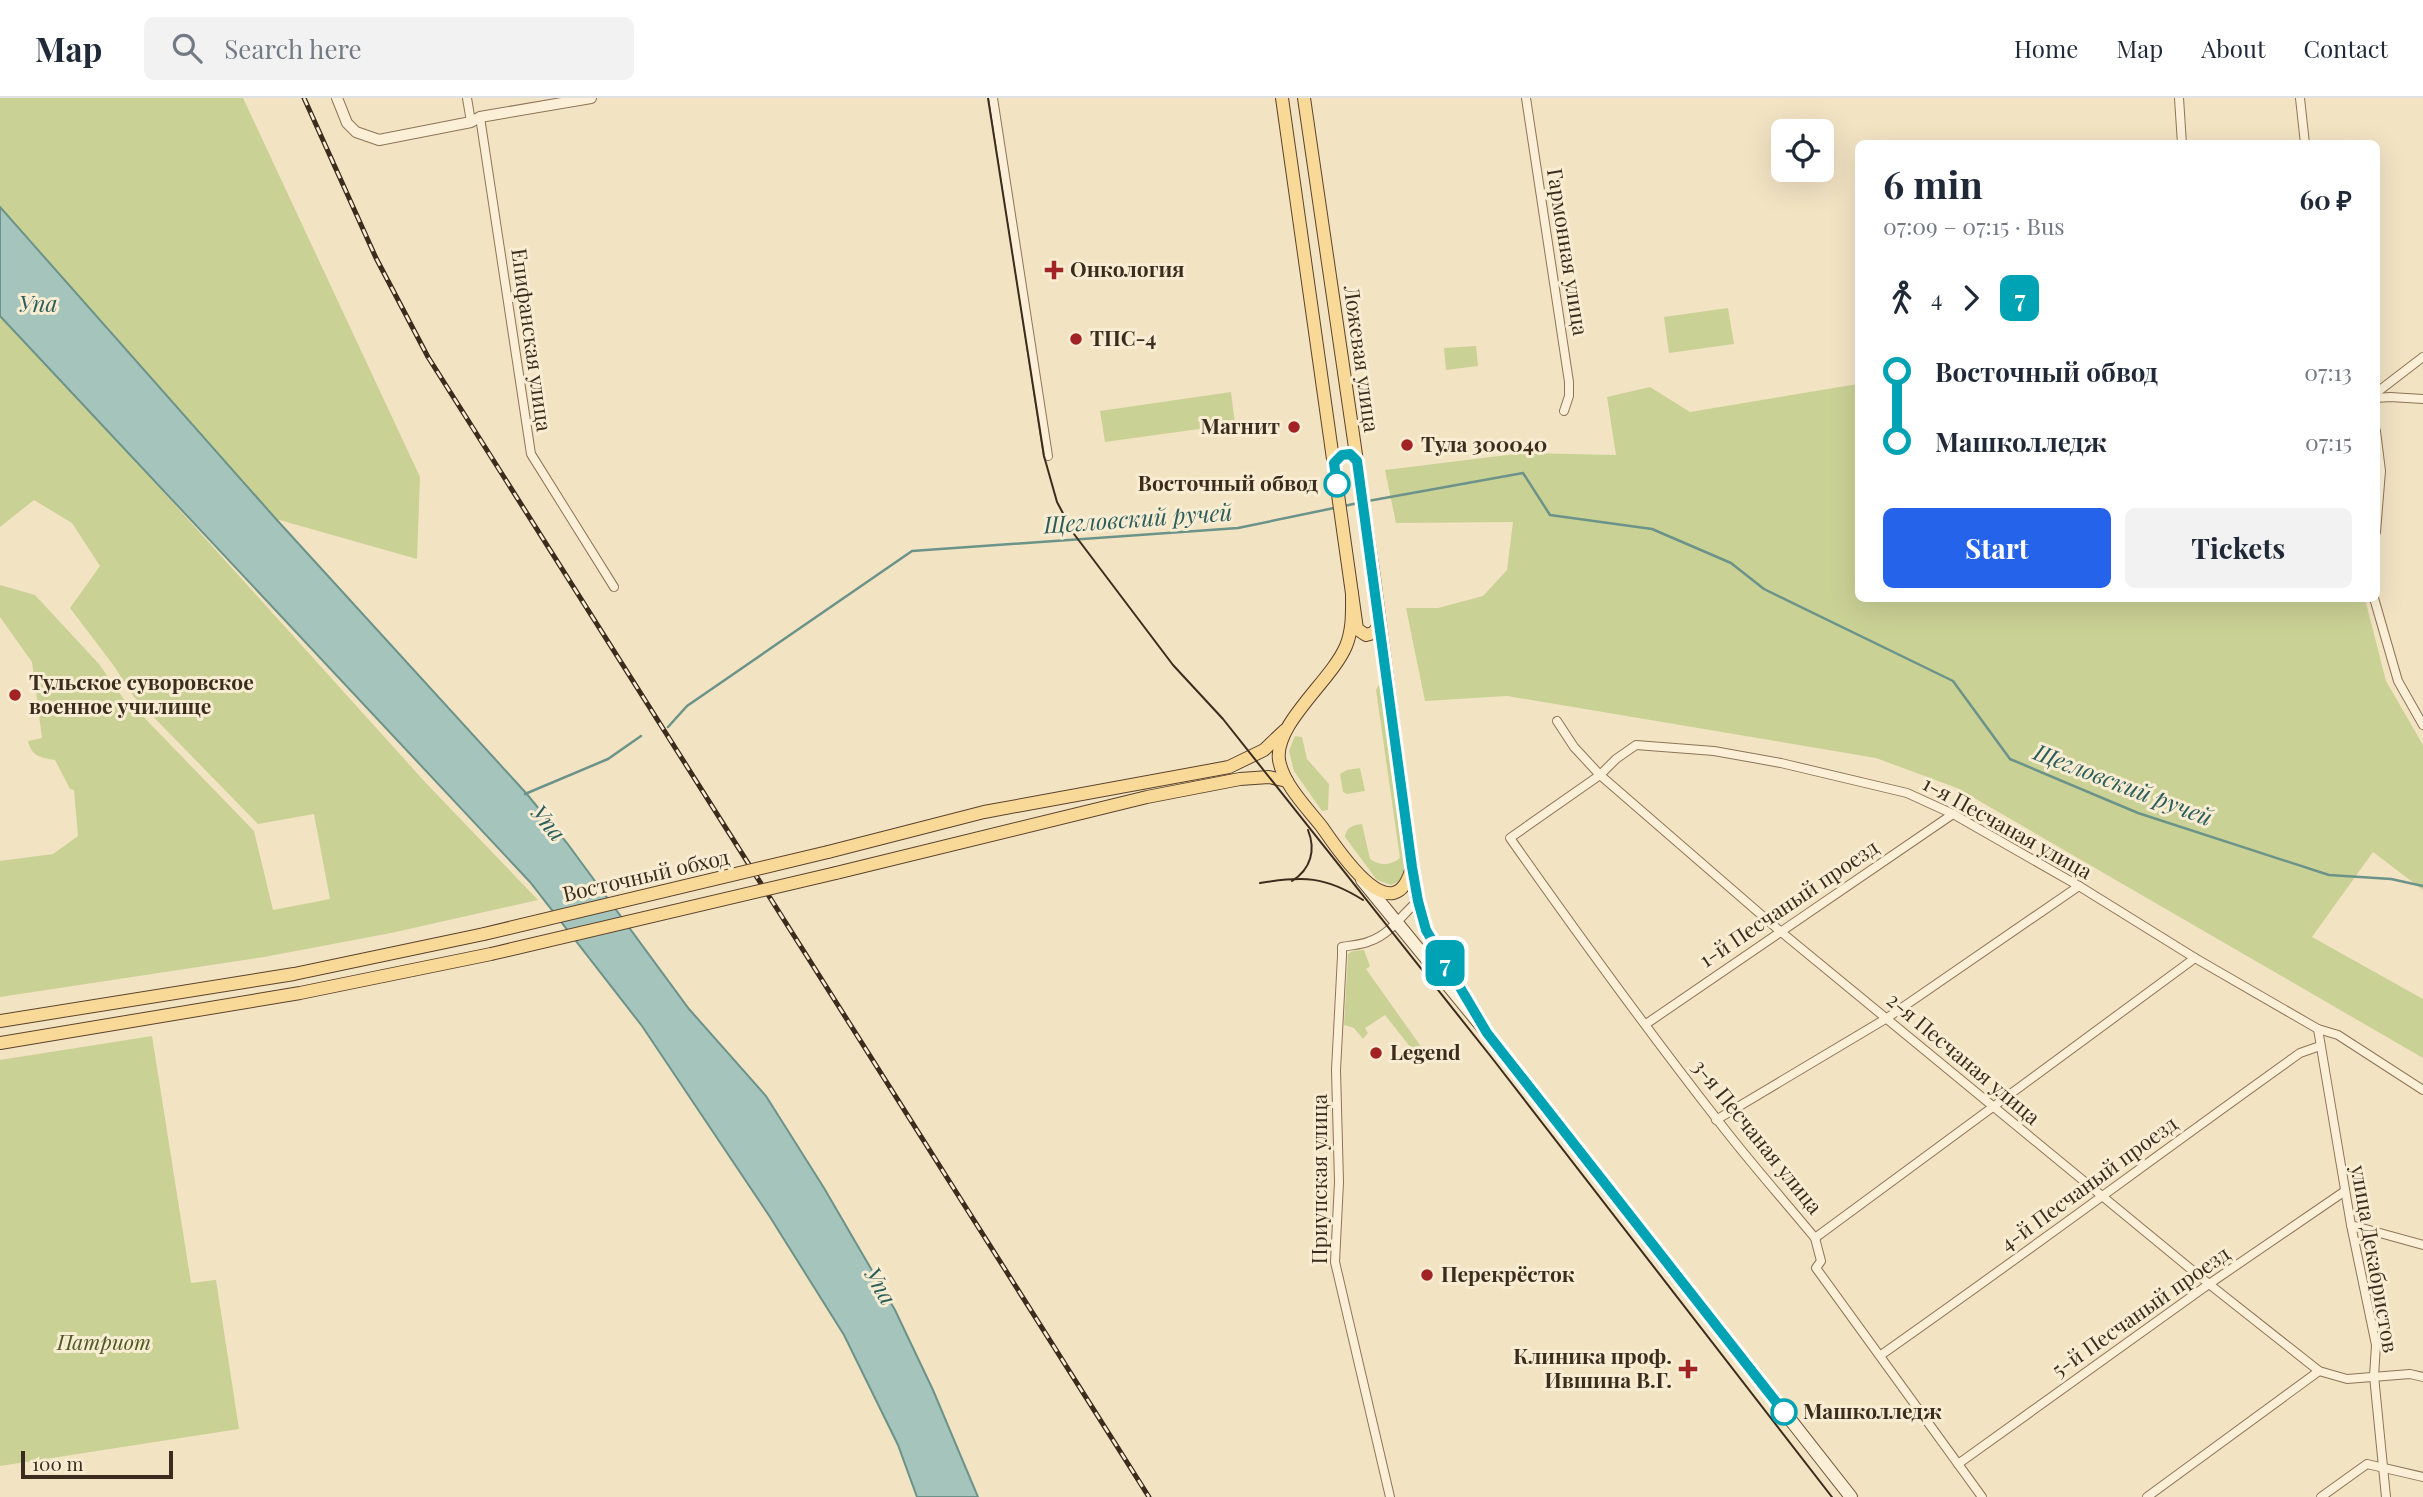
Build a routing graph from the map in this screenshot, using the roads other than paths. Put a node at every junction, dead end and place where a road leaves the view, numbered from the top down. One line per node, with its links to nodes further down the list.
1 (337, 98): 10 (street)
2 (467, 98): 10 (street, Епифанская улица)
3 (591, 98): 10 (street)
4 (993, 98): 18 (street)
5 (1282, 98): 20 (main road, Ложевая улица)
6 (1304, 98): 19 (main road, Ложевая улица)
7 (1526, 98): 17 (street, Гармонная улица)
8 (2179, 98): 11 (street)
9 (2300, 98): 12 (street)
10 (476, 119): 23 (street, Епифанская улица)
11 (2182, 140)
12 (2305, 140)
13 (2423, 357): 14 (street)
14 (2380, 390)
15 (2380, 398): 16 (street)
16 (2423, 399)
17 (1564, 411)
18 (1048, 456)
19 (1357, 461): 20 (main road); 26 (main road, Ложевая улица)
20 (1334, 463): 24 (main road, Ложевая улица)
21 (2380, 463): 22 (street)
22 (2380, 483)
23 (614, 587)
24 (1352, 593): 26 (main road, Ложевая улица); 29 (main road, Ложевая улица)
25 (2375, 602): 28 (street)
26 (1380, 626): 34 (main road, Ложевая улица)
27 (1557, 721): 30 (street, 2-я Песчаная улица)
28 (2423, 725)
29 (1287, 728): 31 (main road, Ложевая улица); 42 (main road, Восточный обход, bridge)
30 (1600, 775): 32 (street, 1-я Песчаная улица); 33 (street, 1-я Песчаная улица); 39 (street, 2-я Песчаная улица)
31 (1287, 781): 35 (main road, Ложевая улица); 46 (main road, Восточный обход, bridge)
32 (1953, 814): 36 (street, 1-я Песчаная улица); 39 (street, 1-й Песчаный проезд)
33 (1510, 838): 43 (street, 3-я Песчаная улица)
34 (1412, 867): 35 (main road, Ложевая улица); 37 (main road)
35 (1359, 877): 38 (main road)
36 (2079, 886): 40 (street, 1-я Песчаная улица); 41 (street)
37 (1418, 901): 38 (street, Приупская улица); 45 (main road)
38 (1396, 924): 45 (main road); 64 (street, Приупская улица)
39 (1780, 931): 41 (street, 2-я Песчаная улица); 43 (street, 1-й Песчаный проезд)
40 (2195, 958): 44 (street, 1-я Песчаная улица); 49 (street)
41 (1887, 1018): 49 (street, 2-я Песчаная улица); 50 (street)
42 (0, 1021)
43 (1646, 1024): 50 (street, 3-я Песчаная улица)
44 (2318, 1029): 47 (street, улица Декабристов); 48 (street, 1-я Песчаная улица)
45 (1487, 1033): 65 (main road)
46 (0, 1043)
47 (2320, 1046): 51 (street, улица Декабристов); 52 (street, 4-й Песчаный проезд)
48 (2423, 1090)
49 (1993, 1105): 52 (street, 2-я Песчаная улица); 54 (street)
50 (1716, 1120): 54 (street, 3-я Песчаная улица)
51 (2345, 1191): 53 (street, улица Декабристов); 56 (street, 5-й Песчаный проезд)
52 (2100, 1195): 56 (street, 2-я Песчаная улица); 57 (street, 4-й Песчаный проезд)
53 (2351, 1225): 55 (street); 59 (street, улица Декабристов)
54 (1815, 1238): 57 (street, 3-я Песчаная улица)
55 (2423, 1245)
56 (2209, 1284): 58 (street, 2-я Песчаная улица); 61 (street, 5-й Песчаный проезд)
57 (1881, 1355): 61 (street, 3-я Песчаная улица)
58 (2319, 1371): 59 (street, 2-я Песчаная улица); 67 (street)
59 (2374, 1376): 60 (street, 2-я Песчаная улица); 62 (street, улица Декабристов)
60 (2423, 1377)
61 (1958, 1464): 66 (street, 3-я Песчаная улица)
62 (2383, 1467): 63 (street); 68 (street); 69 (street, улица Декабристов)
63 (2423, 1477)
64 (1390, 1497)
65 (1851, 1497)
66 (1982, 1497)
67 (2147, 1497)
68 (2321, 1497)
69 (2386, 1497)

